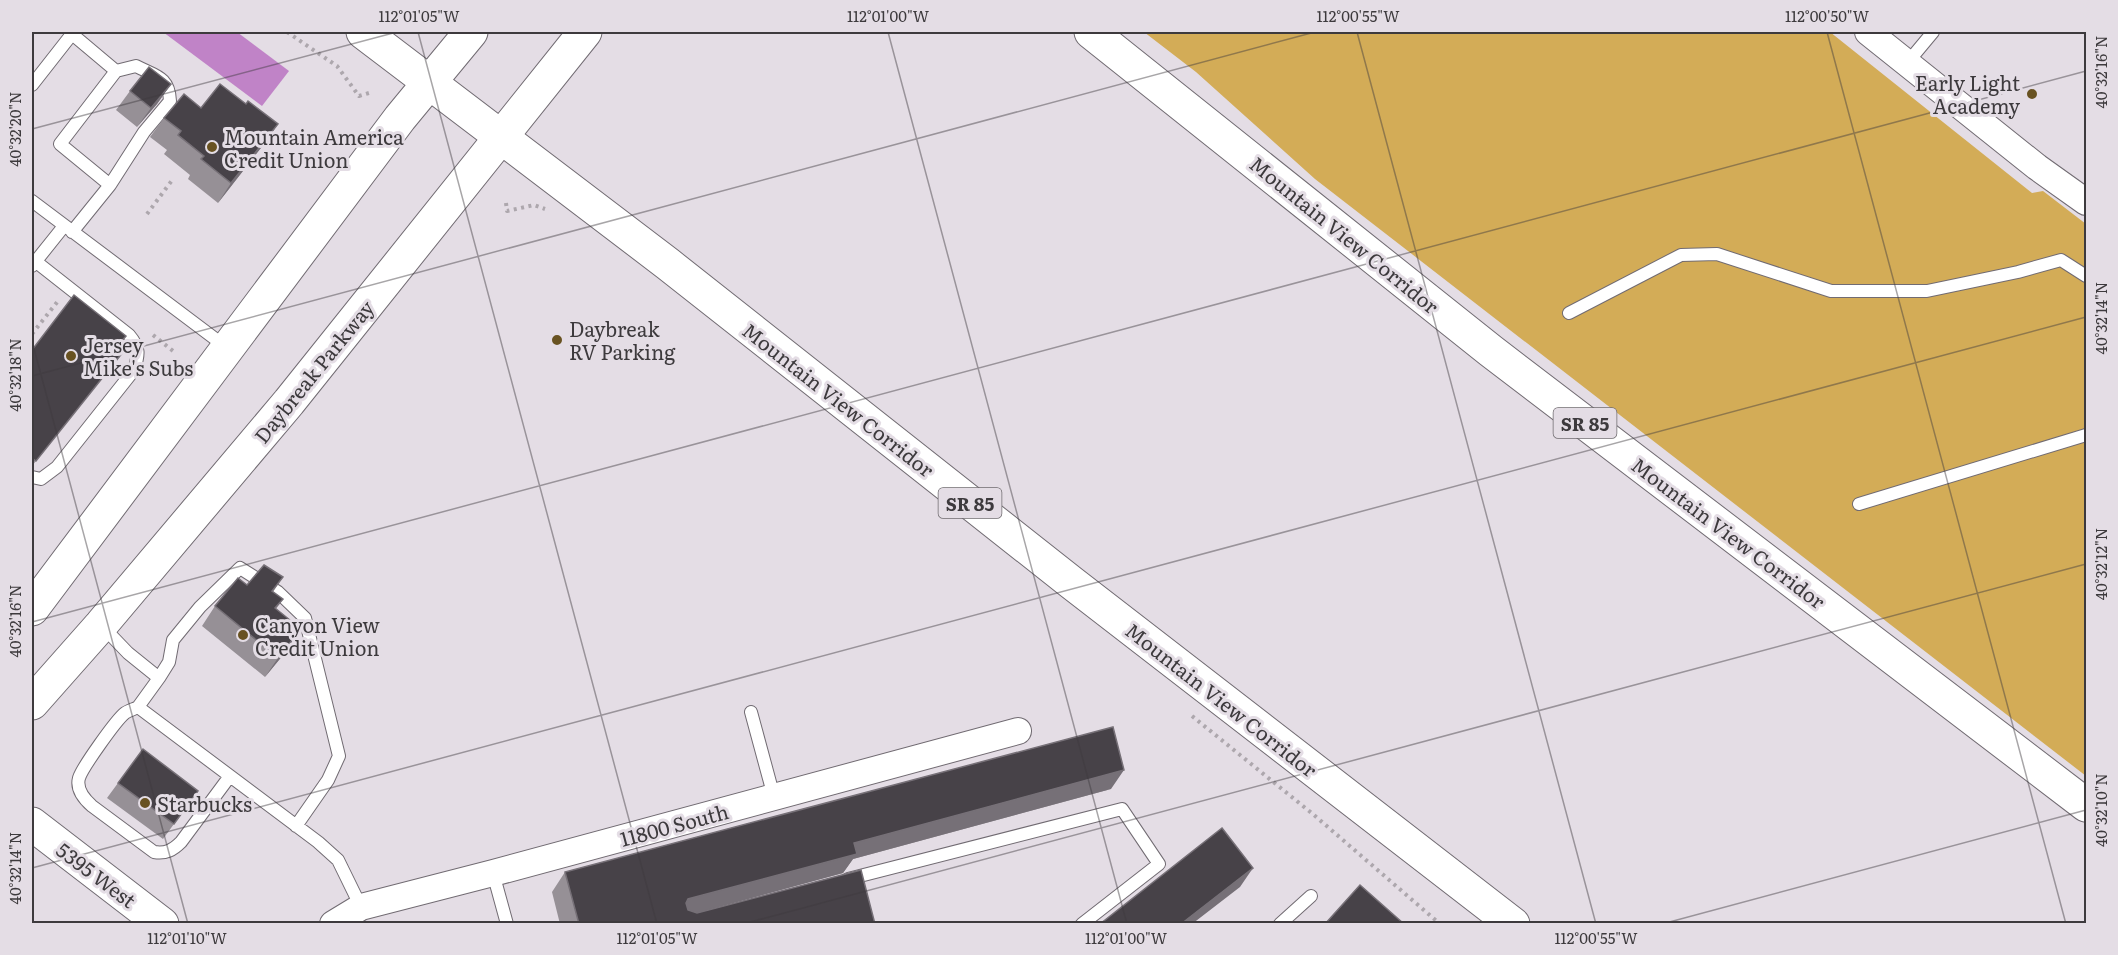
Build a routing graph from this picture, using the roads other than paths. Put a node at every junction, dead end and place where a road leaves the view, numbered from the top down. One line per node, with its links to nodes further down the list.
1 (363, 32): 9 (main road, Mountain View Corridor / SR 85)
2 (471, 32): 9 (main road)
3 (585, 32): 11 (main road, Daybreak Parkway)
4 (1091, 32): 32 (main road, Mountain View Corridor / SR 85)
5 (1868, 32): 7 (street)
6 (1933, 32): 7 (lane)
7 (1908, 62): 14 (street)
8 (116, 71): 10 (lane); 12 (lane); 12 (lane)
9 (429, 81): 11 (main road, Mountain View Corridor / SR 85); 19 (main road)
10 (32, 85)
11 (502, 136): 24 (main road, Daybreak Parkway); 44 (main road, Mountain View Corridor / SR 85)
12 (110, 185): 15 (lane)
13 (32, 201): 15 (lane)
14 (2086, 201)
15 (68, 229): 16 (lane); 19 (lane)
16 (33, 264): 21 (lane)
17 (2086, 276): 18 (lane)
18 (1569, 313)
19 (226, 348): 23 (main road)
20 (2086, 435): 22 (lane)
21 (32, 477)
22 (1859, 504)
23 (32, 609)
24 (101, 625): 25 (lane); 26 (main road, Daybreak Parkway)
25 (159, 678): 27 (lane); 34 (lane)
26 (32, 703)
27 (138, 707): 30 (lane); 30 (lane)
28 (751, 712): 31 (lane)
29 (1018, 730): 31 (street, 11800 South)
30 (230, 776): 34 (lane)
31 (774, 797): 35 (street, 11800 South)
32 (2086, 805)
33 (32, 824): 39 (main road, 5395 West)
34 (296, 826): 38 (lane)
35 (493, 873): 38 (street, 11800 South); 41 (lane)
36 (839, 882): 42 (lane)
37 (1311, 896): 43 (lane)
38 (361, 907): 40 (street, 11800 South)
39 (162, 924)
40 (333, 924)
41 (507, 924)
42 (1082, 924)
43 (1280, 924)
44 (1512, 924)

